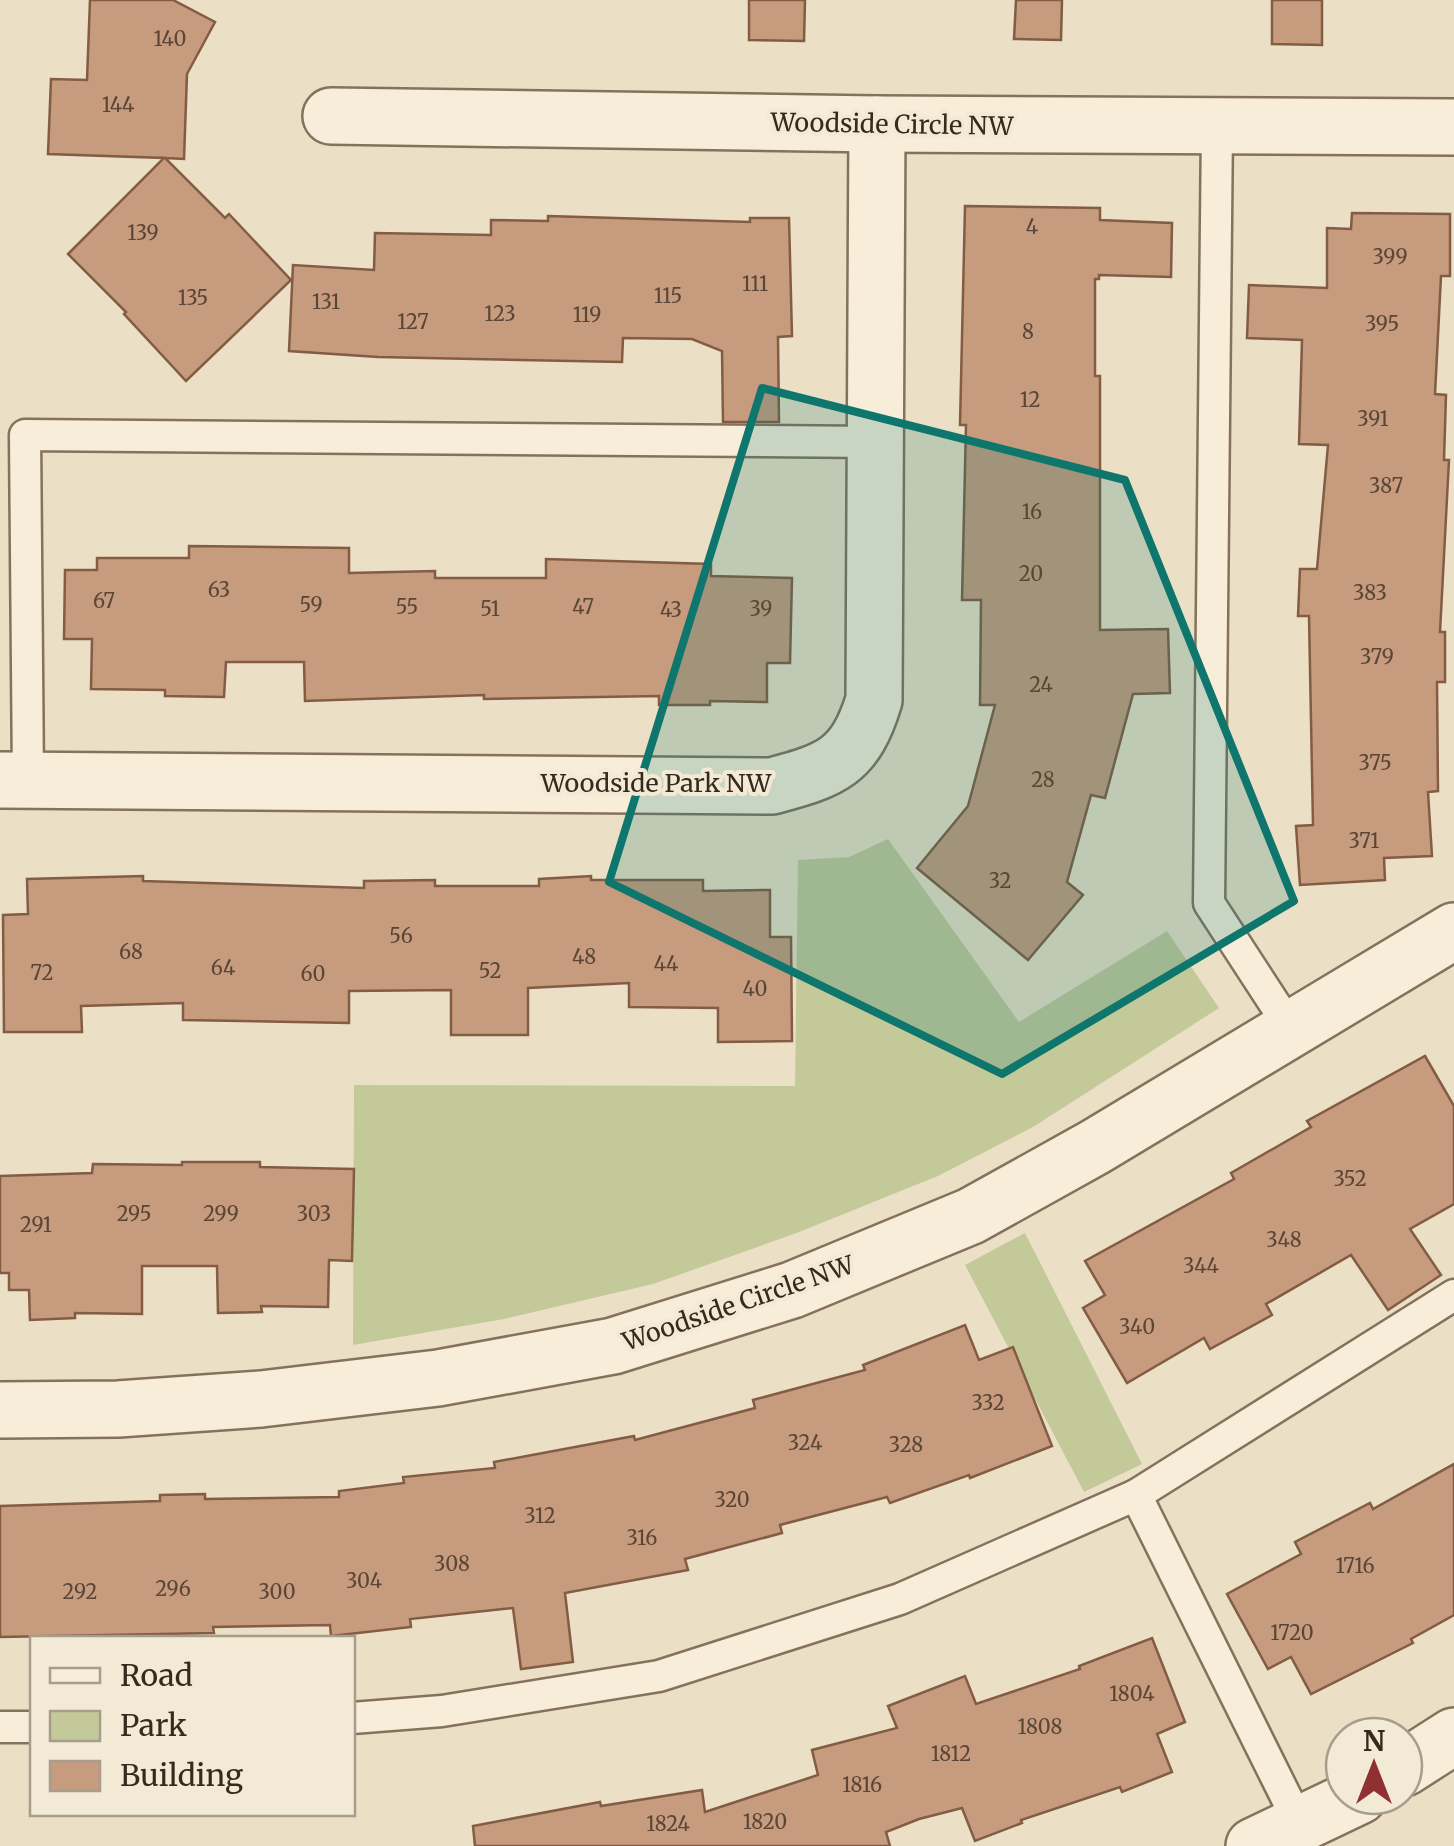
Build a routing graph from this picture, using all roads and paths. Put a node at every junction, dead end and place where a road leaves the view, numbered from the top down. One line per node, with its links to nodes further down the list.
1 (331, 116): 2 (street, Woodside Circle NW)
2 (877, 124): 3 (street, Woodside Circle NW); 5 (street, Woodside Park NW)
3 (1217, 126): 4 (street, Woodside Circle NW); 8 (lane)
4 (1454, 127)
5 (875, 442): 6 (street, Woodside Park NW); 6 (lane)
6 (14, 780)
7 (1454, 932): 8 (street, Woodside Circle NW)
8 (1291, 1029): 10 (street, Woodside Circle NW)
9 (1454, 1295): 11 (lane)
10 (0, 1410)
11 (1136, 1495): 12 (lane); 18 (lane)
12 (355, 1718)
13 (0, 1727): 14 (lane)
14 (30, 1727)
15 (1454, 1736): 16 (street)
16 (1424, 1755)
17 (1324, 1813): 18 (street)
18 (1277, 1836)

